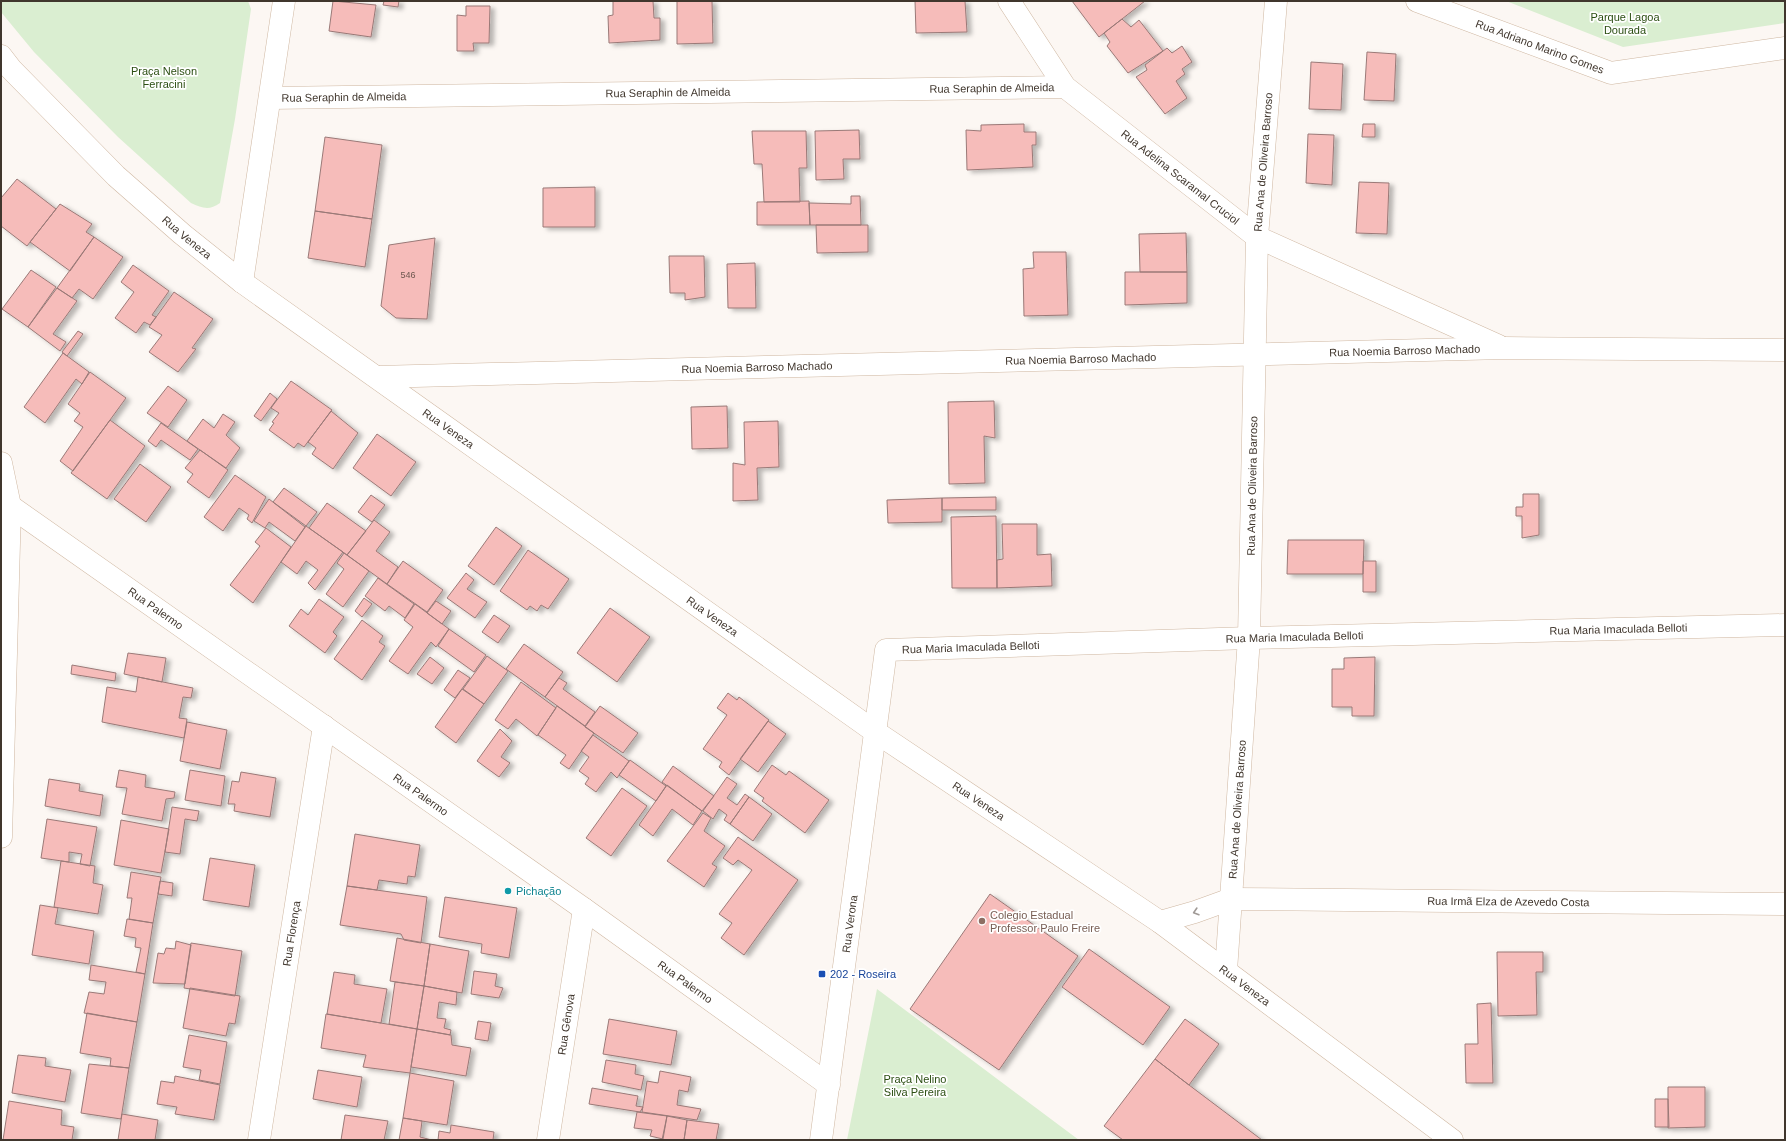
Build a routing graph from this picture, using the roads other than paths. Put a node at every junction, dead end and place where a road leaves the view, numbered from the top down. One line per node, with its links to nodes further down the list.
1 (284, 1): 8 (street)
2 (1009, 1): 7 (street, Rua Adelina Scaramal Cruciol)
3 (1276, 1): 9 (street, Rua Ana de Oliveira Barroso)
4 (1417, 1): 5 (street, Rua Adriano Marino Gomes)
5 (1785, 48)
6 (4, 65): 10 (street, Rua Veneza)
7 (1065, 87): 8 (street, Rua Seraphin de Almeida); 9 (street, Rua Adelina Scaramal Cruciol)
8 (270, 98): 10 (street)
9 (1257, 237): 11 (street, Rua Adelina Scaramal Cruciol); 13 (street, Rua Ana de Oliveira Barroso)
10 (242, 282): 14 (street, Rua Veneza)
11 (1504, 348): 12 (street, Rua Noemia Barroso Machado); 13 (street, Rua Noemia Barroso Machado)
12 (1785, 350)
13 (1255, 354): 14 (street, Rua Noemia Barroso Machado); 18 (street, Rua Ana de Oliveira Barroso)
14 (377, 377): 20 (street, Rua Veneza)
15 (1, 463): 16 (street)
16 (10, 506): 19 (street, Rua Palermo); 21 (street)
17 (1785, 625): 18 (street, Rua Maria Imaculada Belloti)
18 (1249, 638): 20 (street, Rua Maria Imaculada Belloti); 22 (street, Rua Ana de Oliveira Barroso)
19 (324, 726): 24 (street, Rua Palermo); 28 (street, Rua Florença)
20 (874, 731): 25 (street, Rua Veneza); 27 (street, Rua Verona)
21 (1, 837)
22 (1231, 898): 23 (street, Rua Irmã Elza de Azevedo Costa); 25 (street, one-way to 25); 26 (street, Rua Ana de Oliveira Barroso)
23 (1785, 904)
24 (584, 909): 27 (street, Rua Palermo); 29 (street, Rua Gênova)
25 (1160, 922): 26 (street, Rua Veneza)
26 (1226, 971): 31 (street, Rua Veneza)
27 (829, 1085): 30 (street, Rua Verona)
28 (259, 1140)
29 (548, 1140)
30 (821, 1140)
31 (1452, 1140)

